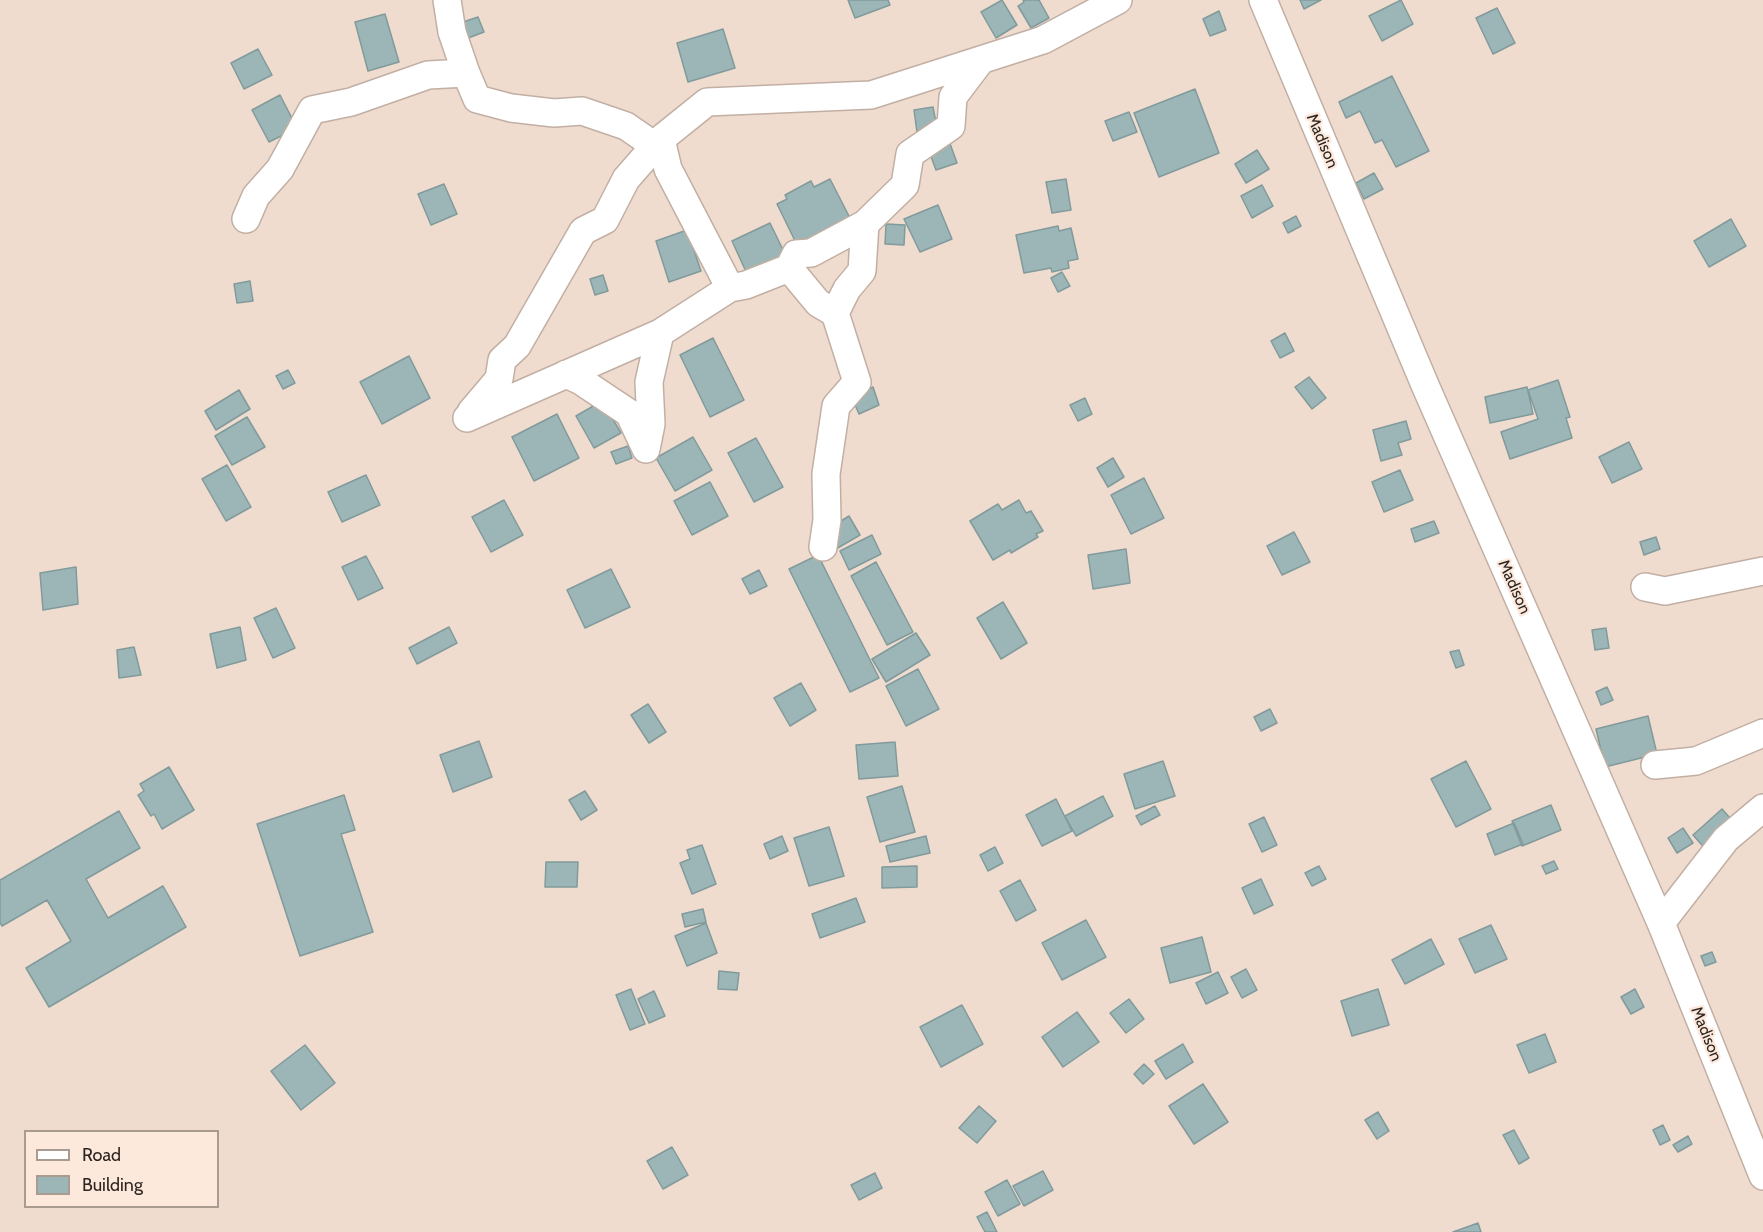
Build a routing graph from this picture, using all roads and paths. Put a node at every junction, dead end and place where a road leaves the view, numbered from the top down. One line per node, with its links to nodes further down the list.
1 (447, 0): 5 (street)
2 (1263, 0): 20 (street, Madison)
3 (1112, 2): 4 (street)
4 (981, 60): 6 (street); 8 (street)
5 (466, 73): 6 (street); 7 (street)
6 (658, 142): 10 (street); 13 (street)
7 (246, 219)
8 (865, 224): 9 (street); 11 (street)
9 (789, 268): 10 (street); 11 (street)
10 (730, 288): 12 (street)
11 (835, 313): 14 (street)
12 (660, 333): 13 (street); 13 (street)
13 (566, 374)
14 (823, 547)
15 (1763, 571): 16 (street)
16 (1645, 587)
17 (1763, 733): 18 (street)
18 (1655, 765)
19 (1763, 808): 20 (street)
20 (1661, 923): 21 (street, Madison)
21 (1763, 1176)

